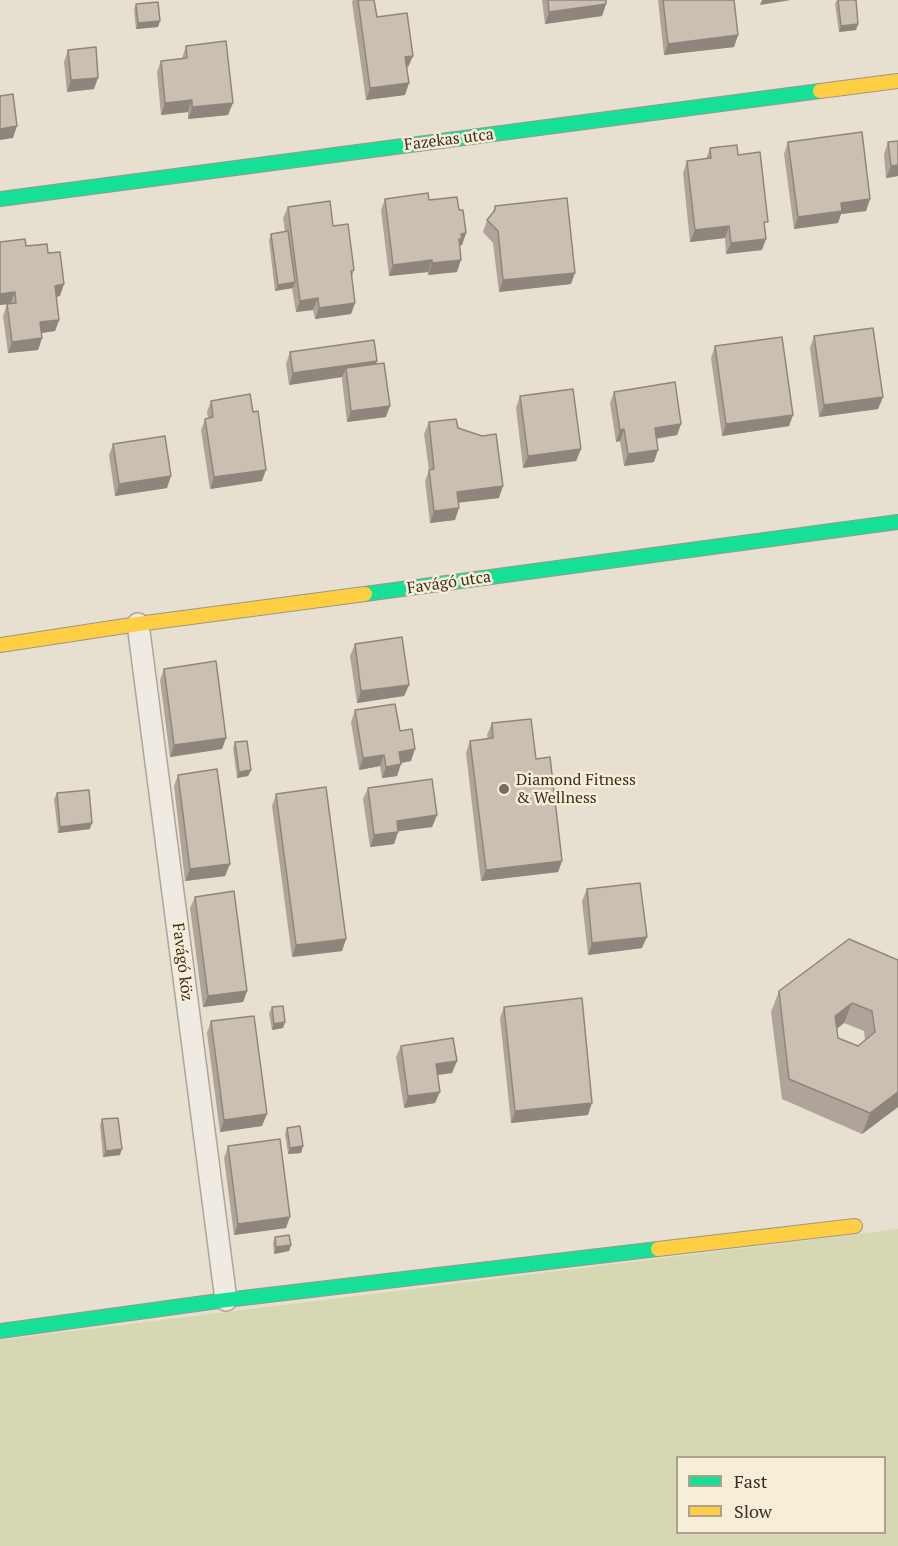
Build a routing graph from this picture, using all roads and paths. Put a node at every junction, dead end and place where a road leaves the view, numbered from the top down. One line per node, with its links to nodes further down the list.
1 (898, 81): 2 (street, Fazekas utca)
2 (0, 199)
3 (898, 522): 4 (street, Favágó utca)
4 (138, 624): 5 (street, Favágó utca); 7 (lane, Favágó köz)
5 (0, 645)
6 (855, 1226): 7 (street)
7 (226, 1300): 8 (street)
8 (0, 1331)

